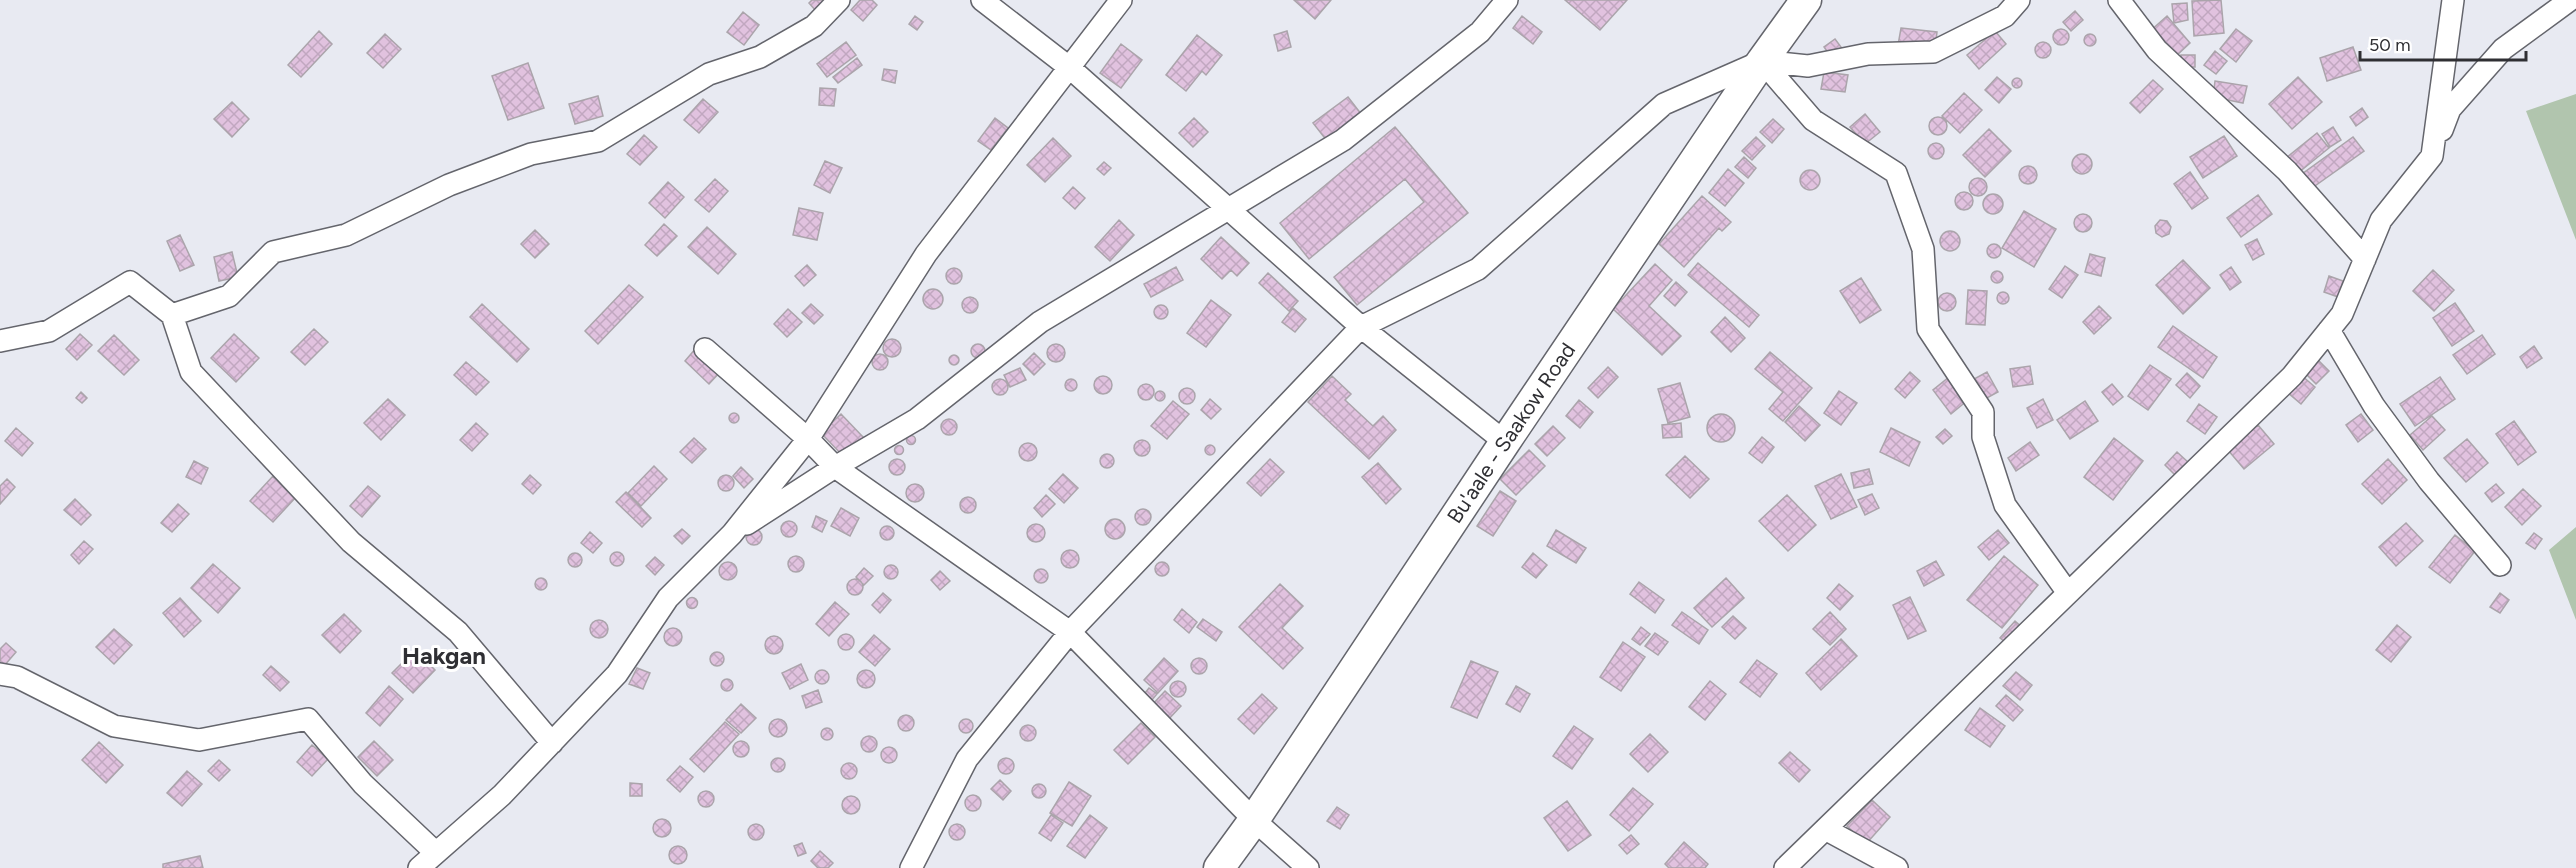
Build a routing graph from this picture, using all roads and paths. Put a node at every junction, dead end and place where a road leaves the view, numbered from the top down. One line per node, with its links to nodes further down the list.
1 (839, 0): 15 (street)
2 (982, 0): 11 (street)
3 (1121, 0): 11 (street)
4 (1507, 0): 13 (street)
5 (1806, 0): 10 (main road, Bu'aale - Saakow Road)
6 (2019, 0): 10 (street)
7 (2120, 0): 14 (street)
8 (2453, 0): 12 (street)
9 (2570, 0): 12 (street)
10 (1762, 61): 16 (street); 21 (main road, Bu'aale - Saakow Road); 25 (street)
11 (1070, 68): 13 (street); 20 (street)
12 (2432, 156): 14 (street)
13 (1227, 208): 16 (street); 22 (street)
14 (2365, 259): 17 (street)
15 (172, 315): 18 (street); 28 (street)
16 (1361, 327): 21 (street); 26 (street)
17 (2330, 330): 24 (street); 25 (street)
18 (0, 341)
19 (705, 349): 20 (street)
20 (808, 439): 22 (street); 23 (street)
21 (1504, 442): 29 (main road, Bu'aale - Saakow Road)
22 (835, 467): 23 (street); 26 (street)
23 (732, 534): 28 (street)
24 (2500, 566)
25 (2068, 593): 30 (street)
26 (1070, 632): 29 (street); 33 (street)
27 (0, 674): 31 (street)
28 (552, 743): 31 (street)
29 (1254, 820): 34 (main road, Bu'aale - Saakow Road); 35 (street)
30 (1825, 829): 36 (street); 37 (street)
31 (436, 853): 32 (street)
32 (419, 868)
33 (911, 868)
34 (1219, 868)
35 (1308, 868)
36 (1785, 868)
37 (1897, 868)

